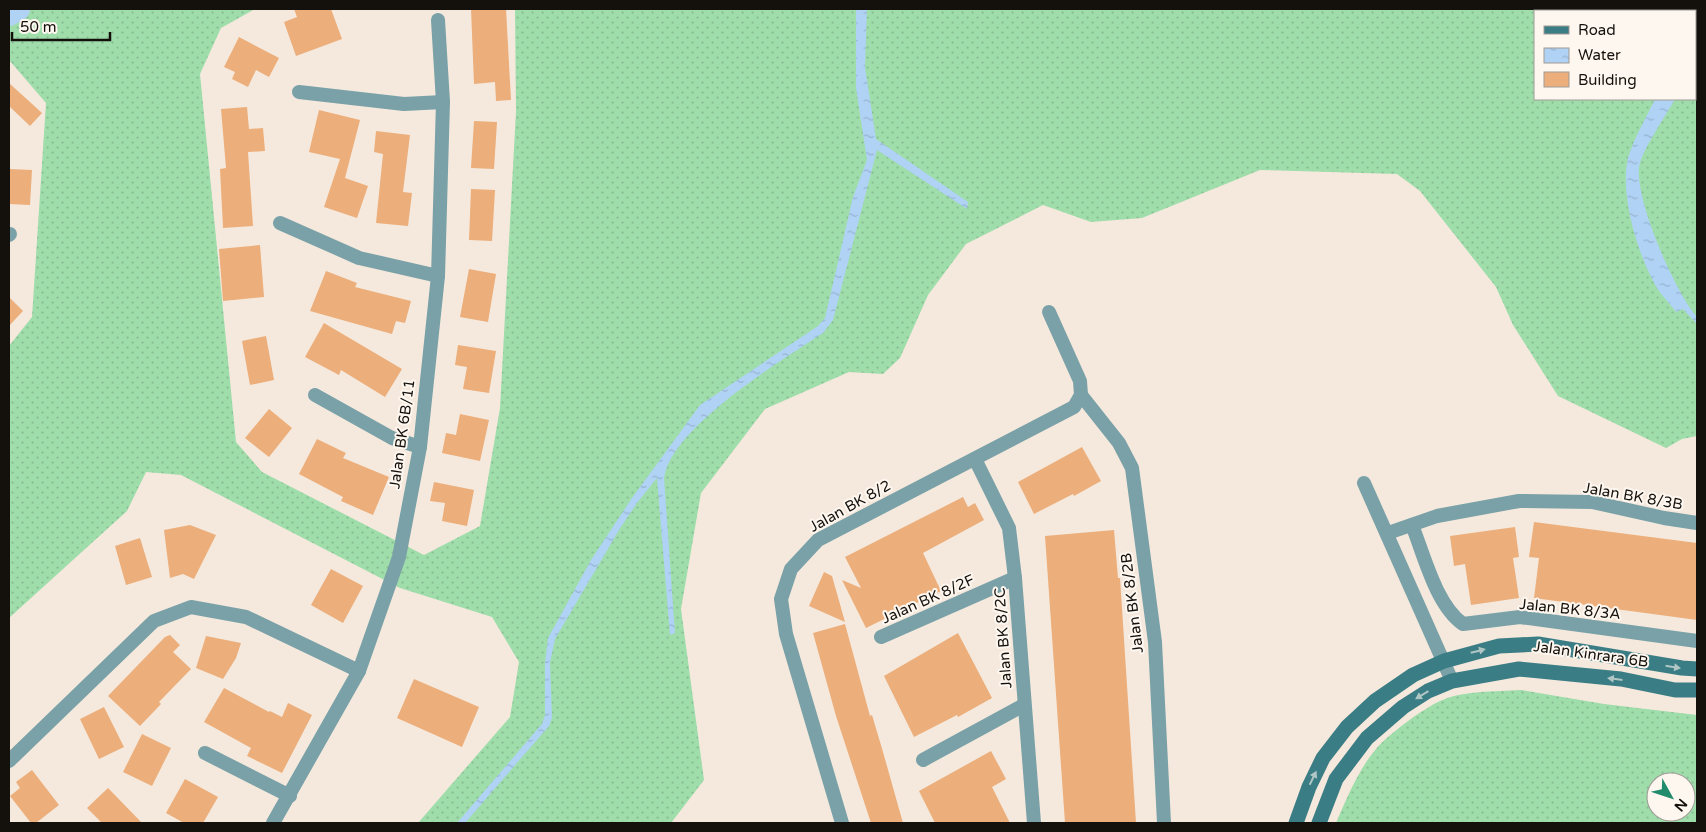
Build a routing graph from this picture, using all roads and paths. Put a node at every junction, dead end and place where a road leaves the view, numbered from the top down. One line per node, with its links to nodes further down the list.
1 (438, 20): 3 (street, Jalan BK 6B/11)
2 (299, 92): 3 (street)
3 (443, 102): 5 (street, Jalan BK 6B/11)
4 (280, 223): 5 (street)
5 (438, 276): 9 (street, Jalan BK 6B/11)
6 (1049, 312): 8 (street)
7 (314, 394): 9 (street)
8 (1081, 395): 10 (street, Jalan BK 8/2); 31 (street, Jalan BK 8/2B)
9 (420, 447): 20 (street, Jalan BK 6B/11)
10 (975, 459): 15 (street, Jalan BK 8/2C); 29 (street, Jalan BK 8/2)
11 (1364, 483): 14 (street)
12 (1697, 523): 13 (street, Jalan BK 8/3B)
13 (1412, 525): 14 (street, Jalan BK 8/3B); 17 (street, Jalan BK 8/3A)
14 (1388, 533): 18 (street)
15 (1015, 578): 16 (street, Jalan BK 8/2F); 23 (street, Jalan BK 8/2C)
16 (882, 637)
17 (1697, 641)
18 (1444, 661): 19 (street, Jalan Kinrara 6B, one-way to 19); 21 (street); 32 (street, Jalan Kinrara 6B, one-way to 18)
19 (1697, 668)
20 (359, 671): 26 (street); 27 (street, Jalan BK 6B/11)
21 (1452, 681): 22 (street, Jalan Kinrara 6B, one-way to 21); 33 (street, Jalan Kinrara 6B, one-way to 33)
22 (1697, 690)
23 (1024, 705): 25 (street); 30 (street, Jalan BK 8/2C)
24 (205, 753): 27 (street)
25 (923, 760)
26 (9, 761)
27 (290, 796): 28 (street, Jalan BK 6B/11)
28 (273, 823)
29 (842, 823)
30 (1034, 823)
31 (1164, 823)
32 (1296, 823)
33 (1319, 823)

